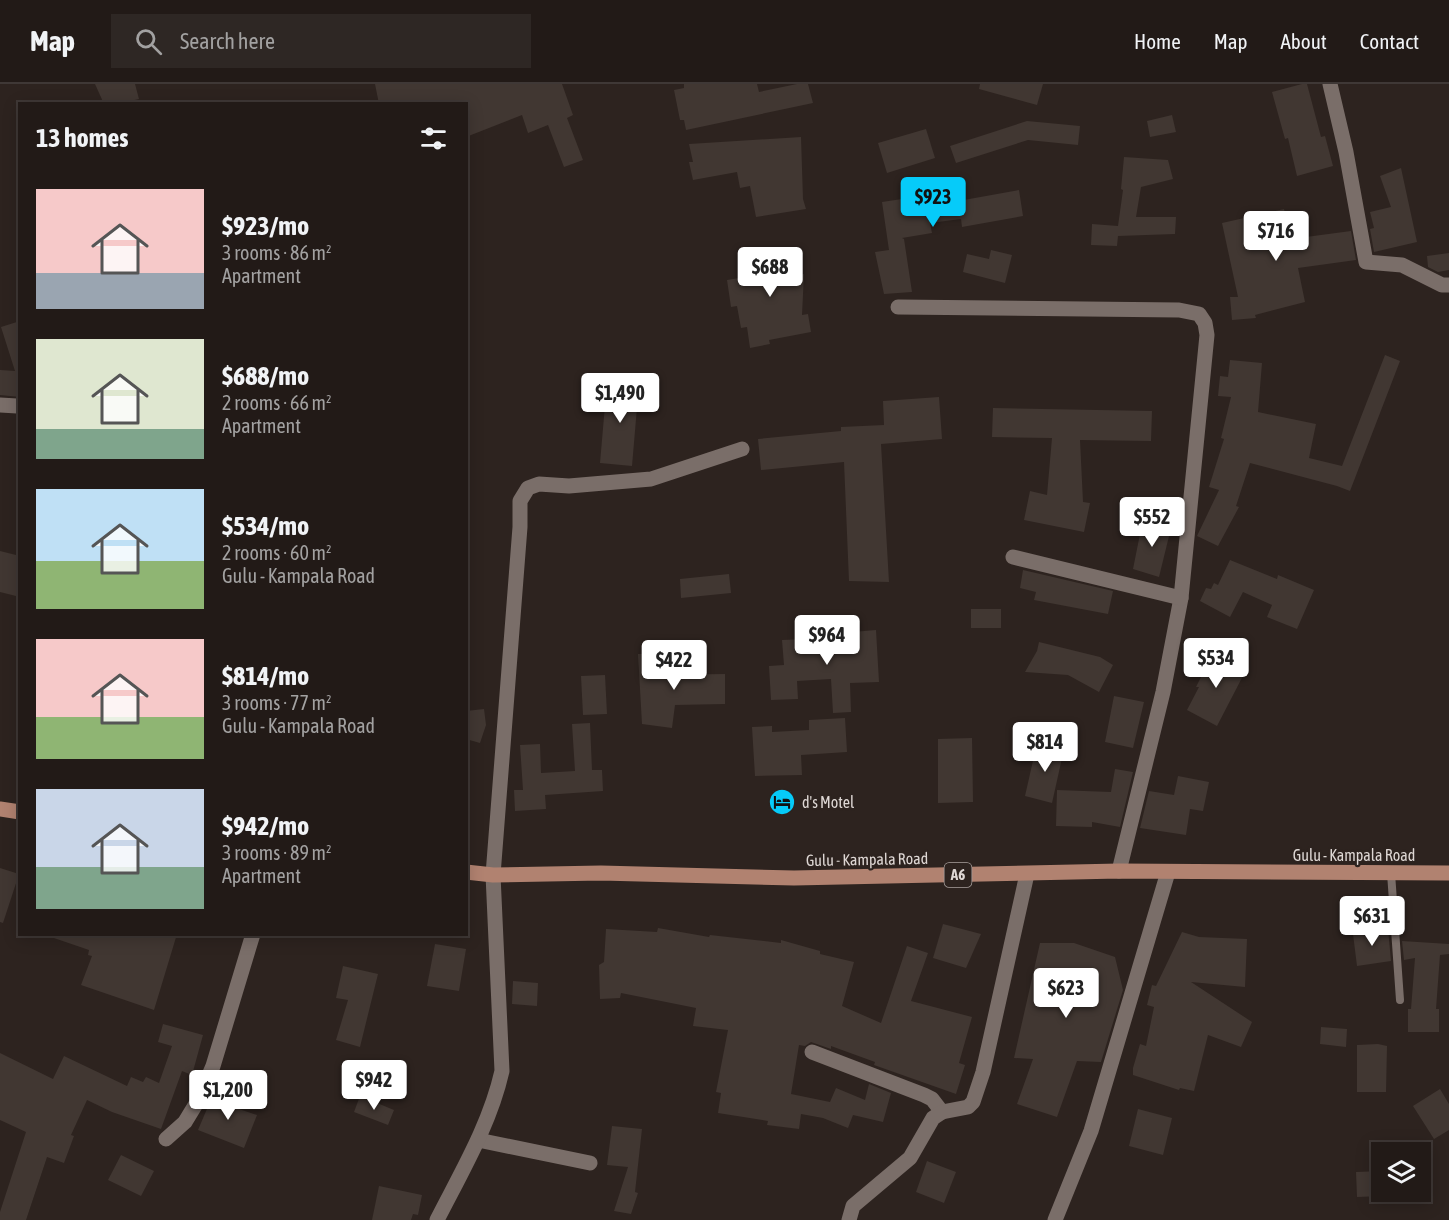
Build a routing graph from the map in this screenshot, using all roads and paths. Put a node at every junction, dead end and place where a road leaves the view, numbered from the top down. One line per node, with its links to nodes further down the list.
1 (1330, 84): 2 (street)
2 (1449, 285)
3 (898, 307): 8 (street)
4 (0, 405): 5 (street)
5 (17, 406)
6 (742, 449): 17 (street)
7 (1013, 557): 8 (street)
8 (1181, 598): 11 (street)
9 (0, 809): 10 (main road)
10 (18, 812)
11 (1119, 871): 13 (main road, Gulu - Kampala Road / A6); 16 (main road, Gulu - Kampala Road / A6)
12 (468, 872): 17 (main road, Gulu - Kampala Road / A6)
13 (1168, 872): 14 (main road, Gulu - Kampala Road / A6); 27 (street)
14 (1390, 873): 15 (main road, Gulu - Kampala Road / A6); 19 (lane)
15 (1449, 873)
16 (1027, 874): 17 (main road, Gulu - Kampala Road / A6); 21 (street)
17 (493, 875): 23 (street)
18 (252, 936): 22 (street)
19 (1400, 1000)
20 (812, 1052): 21 (street)
21 (942, 1112): 26 (street)
22 (166, 1139)
23 (478, 1140): 24 (street); 25 (street)
24 (590, 1163)
25 (437, 1220)
26 (849, 1220)
27 (1055, 1220)

